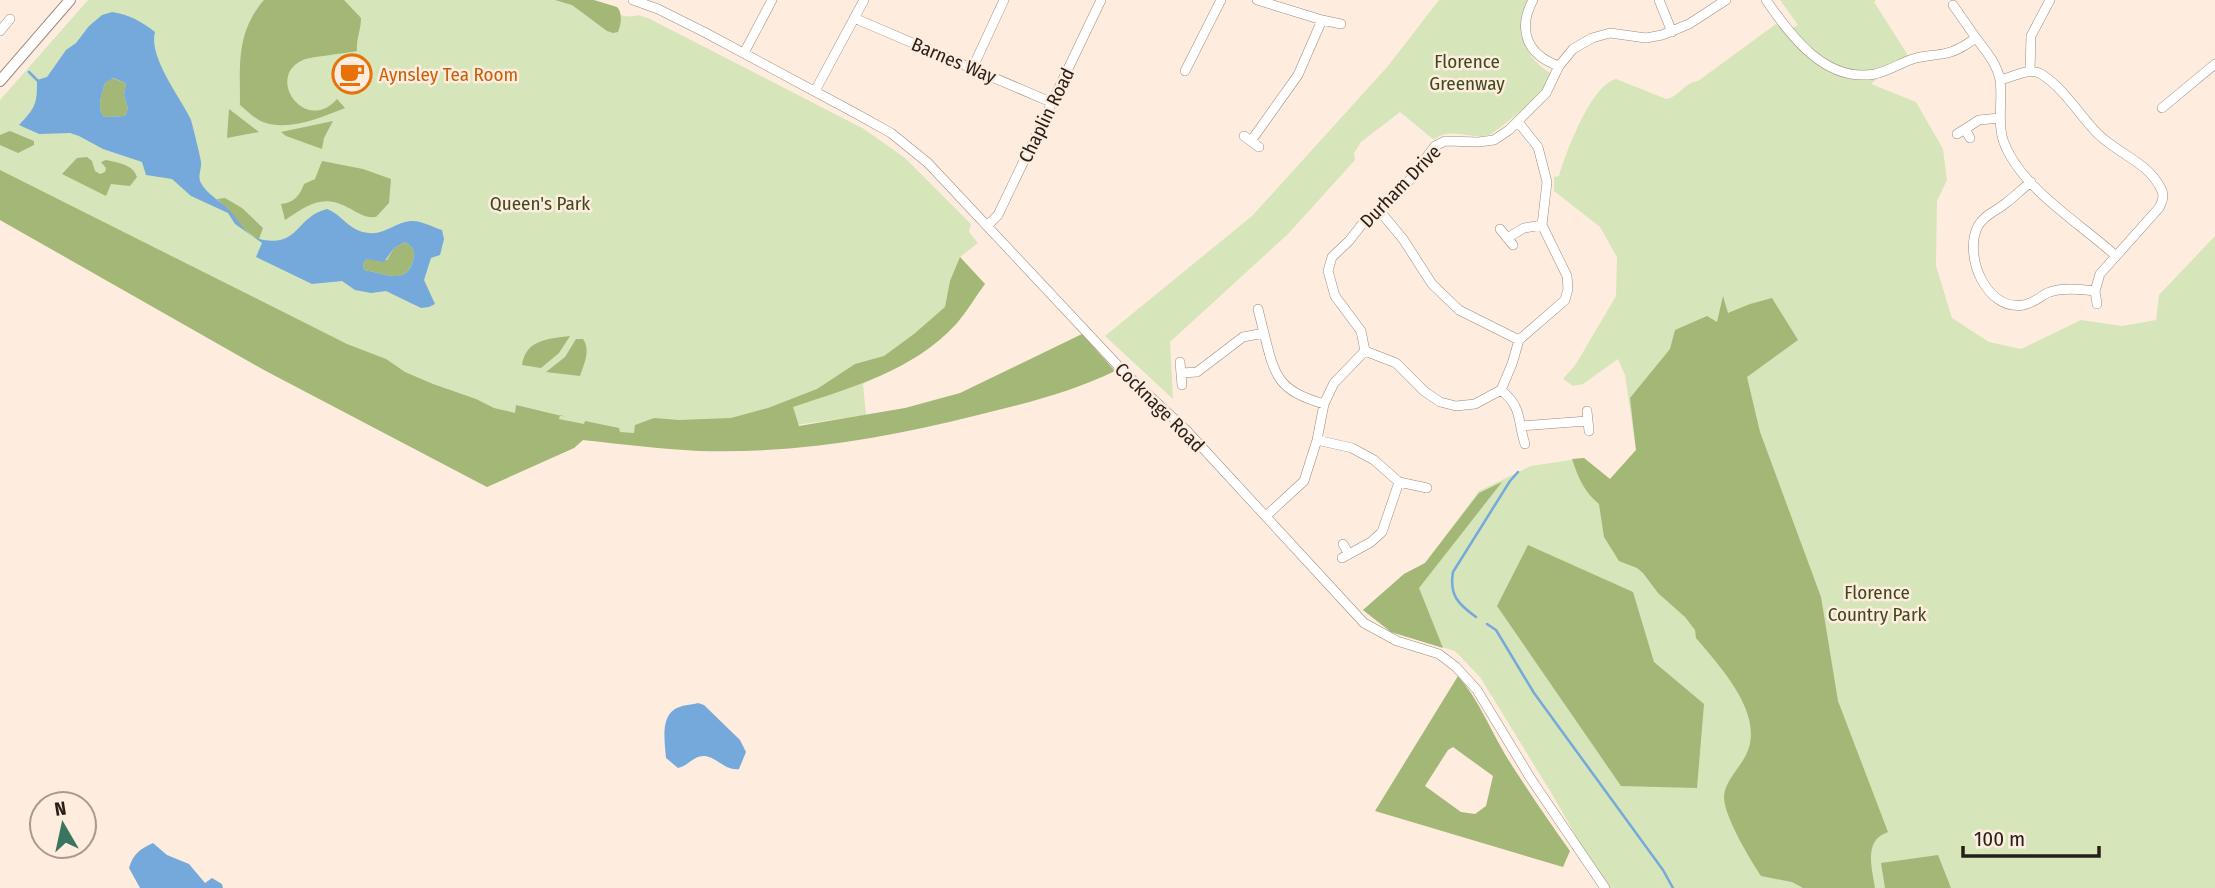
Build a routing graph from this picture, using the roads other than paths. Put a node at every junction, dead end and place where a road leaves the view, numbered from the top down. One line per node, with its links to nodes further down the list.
1 (70, 0): 27 (main road)
2 (772, 0): 20 (street)
3 (864, 0): 15 (street)
4 (1004, 0): 23 (street)
5 (1101, 0): 29 (street, Chaplin Road)
6 (1221, 0): 25 (street)
7 (1256, 0): 16 (street)
8 (1533, 0): 22 (street)
9 (1659, 0): 18 (street)
10 (1726, 0): 18 (street, Durham Drive)
11 (1766, 0): 19 (street)
12 (2050, 0): 24 (street)
13 (638, 1): 20 (street, Cocknage Road)
14 (1953, 5): 19 (street)
15 (854, 18): 23 (street, Barnes Way); 28 (street)
16 (1322, 20): 17 (street); 34 (street)
17 (1341, 24)
18 (1672, 32): 22 (street, Durham Drive)
19 (1976, 38): 26 (street)
20 (744, 53): 28 (street, Cocknage Road)
21 (2215, 64): 30 (street)
22 (1559, 66): 32 (street, Durham Drive)
23 (973, 67): 29 (street, Barnes Way)
24 (2030, 70): 26 (street); 40 (street)
25 (1185, 71)
26 (2000, 80): 31 (street)
27 (0, 81)
28 (815, 91): 38 (street, Cocknage Road)
29 (1053, 103): 38 (street, Chaplin Road)
30 (2162, 108)
31 (2000, 118): 33 (street); 35 (street)
32 (1518, 122): 36 (street, Durham Drive); 37 (street)
33 (1970, 138)
34 (1251, 141)
35 (2031, 182): 40 (street); 41 (street)
36 (1378, 209): 45 (street); 46 (street, Durham Drive)
37 (1542, 225): 39 (street); 45 (street)
38 (986, 226): 58 (street, Cocknage Road)
39 (1500, 229)
40 (2116, 256): 41 (street)
41 (2095, 291): 42 (street)
42 (2097, 304)
43 (1258, 309): 44 (street)
44 (1264, 333): 48 (street); 51 (street)
45 (1519, 340): 50 (street)
46 (1362, 354): 50 (street); 51 (street)
47 (1180, 362): 48 (street)
48 (1182, 373): 49 (street)
49 (1182, 385)
50 (1501, 390): 52 (street)
51 (1324, 404): 54 (street)
52 (1521, 426): 53 (street); 55 (street)
53 (1589, 431)
54 (1317, 440): 56 (street); 58 (street)
55 (1525, 444)
56 (1399, 482): 57 (street); 59 (street)
57 (1427, 488)
58 (1266, 516): 60 (street, Cocknage Road)
59 (1343, 544)
60 (1605, 888)

